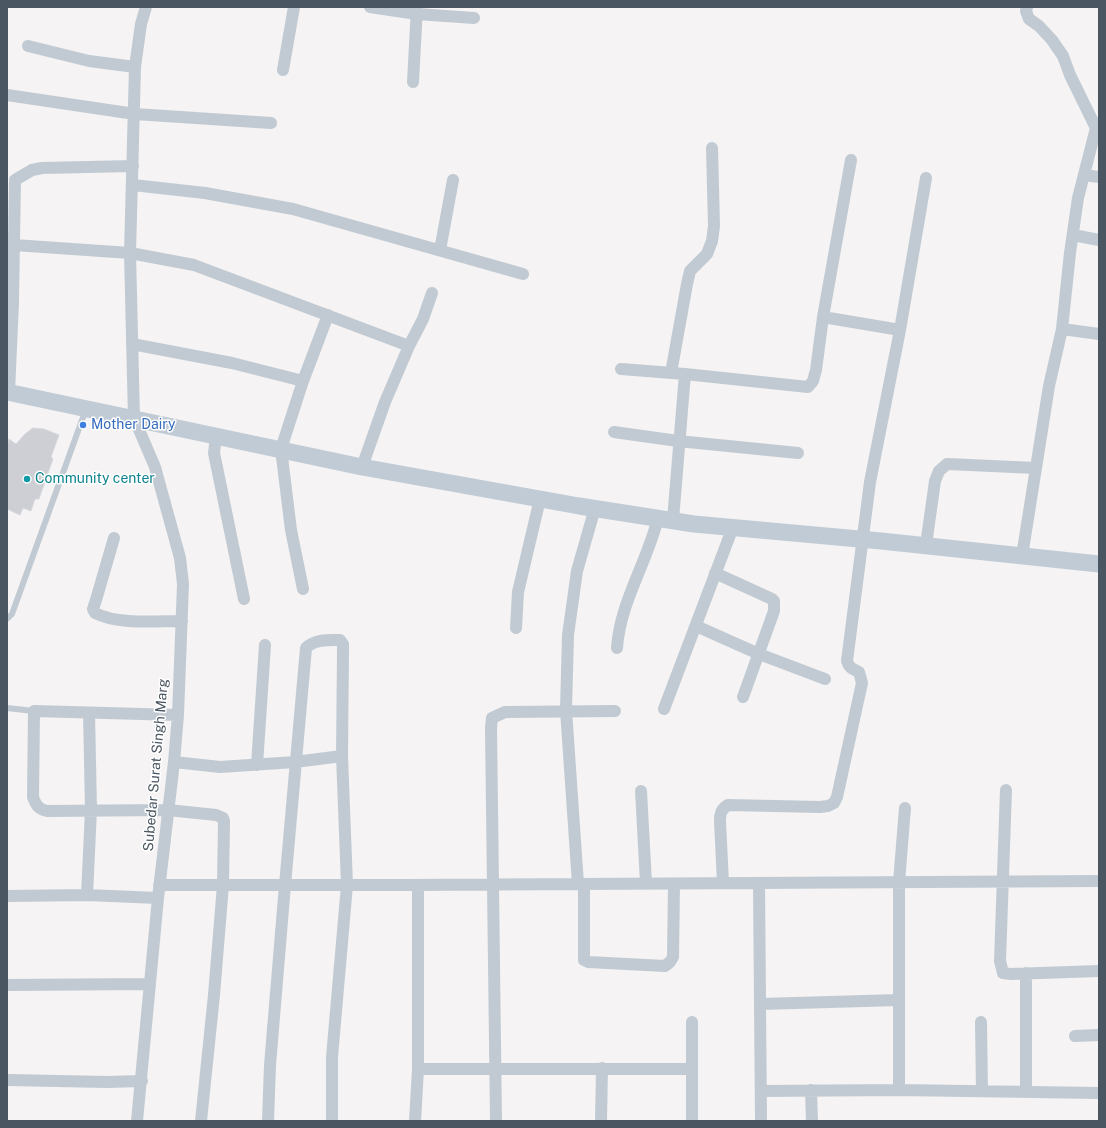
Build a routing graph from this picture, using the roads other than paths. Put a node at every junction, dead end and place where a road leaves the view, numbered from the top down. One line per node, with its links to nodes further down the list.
1 (146, 7): 8 (street)
2 (294, 7): 9 (street)
3 (370, 7): 5 (street)
4 (1027, 7): 14 (street)
5 (417, 10): 6 (street); 10 (street)
6 (474, 18)
7 (28, 46): 8 (street)
8 (135, 67): 12 (street)
9 (283, 70)
10 (413, 82)
11 (7, 95): 12 (street)
12 (135, 114): 13 (street); 17 (street)
13 (271, 122)
14 (1097, 128): 18 (street)
15 (712, 148): 39 (street)
16 (851, 160): 32 (street)
17 (133, 166): 22 (street); 23 (street)
18 (1084, 175): 19 (street); 24 (street)
19 (1099, 177)
20 (926, 178): 34 (street)
21 (453, 180): 27 (street)
22 (11, 182): 26 (street)
23 (133, 185): 27 (street); 28 (street)
24 (1073, 235): 25 (street); 33 (street)
25 (1099, 240)
26 (14, 245): 28 (street); 42 (street)
27 (440, 250): 29 (street)
28 (130, 253): 31 (street); 36 (street)
29 (523, 274)
30 (432, 293): 37 (street)
31 (328, 314): 37 (street); 41 (street)
32 (823, 317): 34 (street); 40 (street)
33 (1062, 329): 35 (street); 51 (street)
34 (900, 330): 57 (street)
35 (1099, 334)
36 (132, 344): 41 (street); 44 (street)
37 (409, 346): 50 (street)
38 (621, 369): 39 (street)
39 (671, 373): 40 (street)
40 (684, 374): 47 (street)
41 (303, 381): 48 (street)
42 (8, 392): 43 (street)
43 (86, 408): 44 (street); 64 (lane)
44 (134, 418): 46 (street); 65 (street, Subedar Surat Singh Marg)
45 (614, 432): 47 (street)
46 (216, 436): 48 (street); 63 (street)
47 (678, 441): 49 (street); 54 (street)
48 (281, 449): 50 (street); 62 (street)
49 (798, 453)
50 (362, 467): 52 (street)
51 (1036, 468): 58 (street); 59 (street)
52 (540, 499): 53 (street); 67 (street)
53 (595, 508): 54 (street); 75 (street)
54 (666, 519): 55 (street); 69 (street)
55 (733, 527): 57 (street); 61 (street)
56 (114, 538): 65 (street)
57 (862, 539): 58 (street); 93 (street)
58 (926, 545): 59 (street)
59 (1022, 556): 60 (street)
60 (1099, 564)
61 (716, 573): 66 (street); 70 (street)
62 (303, 589)
63 (244, 599)
64 (7, 618)
65 (182, 621): 79 (street, Subedar Surat Singh Marg)
66 (696, 626): 70 (street); 74 (street)
67 (516, 628)
68 (265, 645): 83 (street)
69 (617, 648)
70 (759, 654): 71 (street); 72 (street)
71 (825, 679)
72 (743, 697)
73 (7, 708): 76 (lane)
74 (664, 709)
75 (566, 710): 77 (street); 95 (street); 96 (street)
76 (34, 711): 78 (street); 87 (street)
77 (615, 711)
78 (89, 713): 79 (street); 87 (street)
79 (178, 715): 81 (street, Subedar Surat Singh Marg)
80 (342, 756): 82 (street); 82 (street); 101 (street)
81 (174, 762): 83 (street); 88 (street, Subedar Surat Singh Marg)
82 (295, 762): 83 (street); 100 (street)
83 (257, 765)
84 (1006, 790): 91 (street)
85 (641, 791): 92 (street)
86 (904, 808): 90 (street)
87 (91, 810): 88 (street); 103 (street)
88 (168, 810): 98 (street, Subedar Surat Singh Marg); 99 (street)
89 (1099, 881): 91 (street)
90 (899, 882): 91 (street); 94 (street); 110 (street)
91 (1004, 882): 107 (street)
92 (646, 883): 96 (street); 97 (street)
93 (723, 883): 94 (street); 97 (street)
94 (759, 883): 111 (street)
95 (493, 884): 96 (street); 102 (street); 116 (street)
96 (581, 884): 97 (street)
97 (674, 884)
98 (159, 885): 99 (street); 105 (street, Subedar Surat Singh Marg)
99 (223, 885): 100 (street); 129 (street)
100 (285, 885): 101 (street); 130 (street)
101 (347, 885): 102 (street); 131 (street)
102 (418, 885): 119 (street)
103 (87, 895): 104 (street); 105 (street)
104 (7, 896)
105 (158, 898): 108 (street, Subedar Surat Singh Marg)
106 (1099, 971): 107 (street)
107 (1026, 974): 126 (street)
108 (150, 984): 109 (street); 121 (street, Subedar Surat Singh Marg)
109 (7, 985)
110 (899, 1000): 111 (street); 123 (street)
111 (760, 1004): 124 (street)
112 (692, 1022): 118 (street)
113 (980, 1022): 125 (street)
114 (1099, 1035): 115 (street)
115 (1075, 1036)
116 (495, 1068): 117 (street); 119 (street); 133 (street)
117 (602, 1068): 118 (street); 134 (street)
118 (692, 1068): 135 (street)
119 (418, 1069): 132 (street)
120 (7, 1080): 121 (street)
121 (142, 1080): 128 (street, Subedar Surat Singh Marg)
122 (810, 1090): 123 (street); 124 (street); 137 (street)
123 (899, 1090): 125 (street)
124 (761, 1091): 136 (street)
125 (982, 1091): 126 (street)
126 (1026, 1092): 127 (street)
127 (1099, 1093)
128 (137, 1121)
129 (201, 1121)
130 (268, 1121)
131 (332, 1121)
132 (415, 1121)
133 (496, 1121)
134 (601, 1121)
135 (692, 1121)
136 (761, 1121)
137 (812, 1121)

